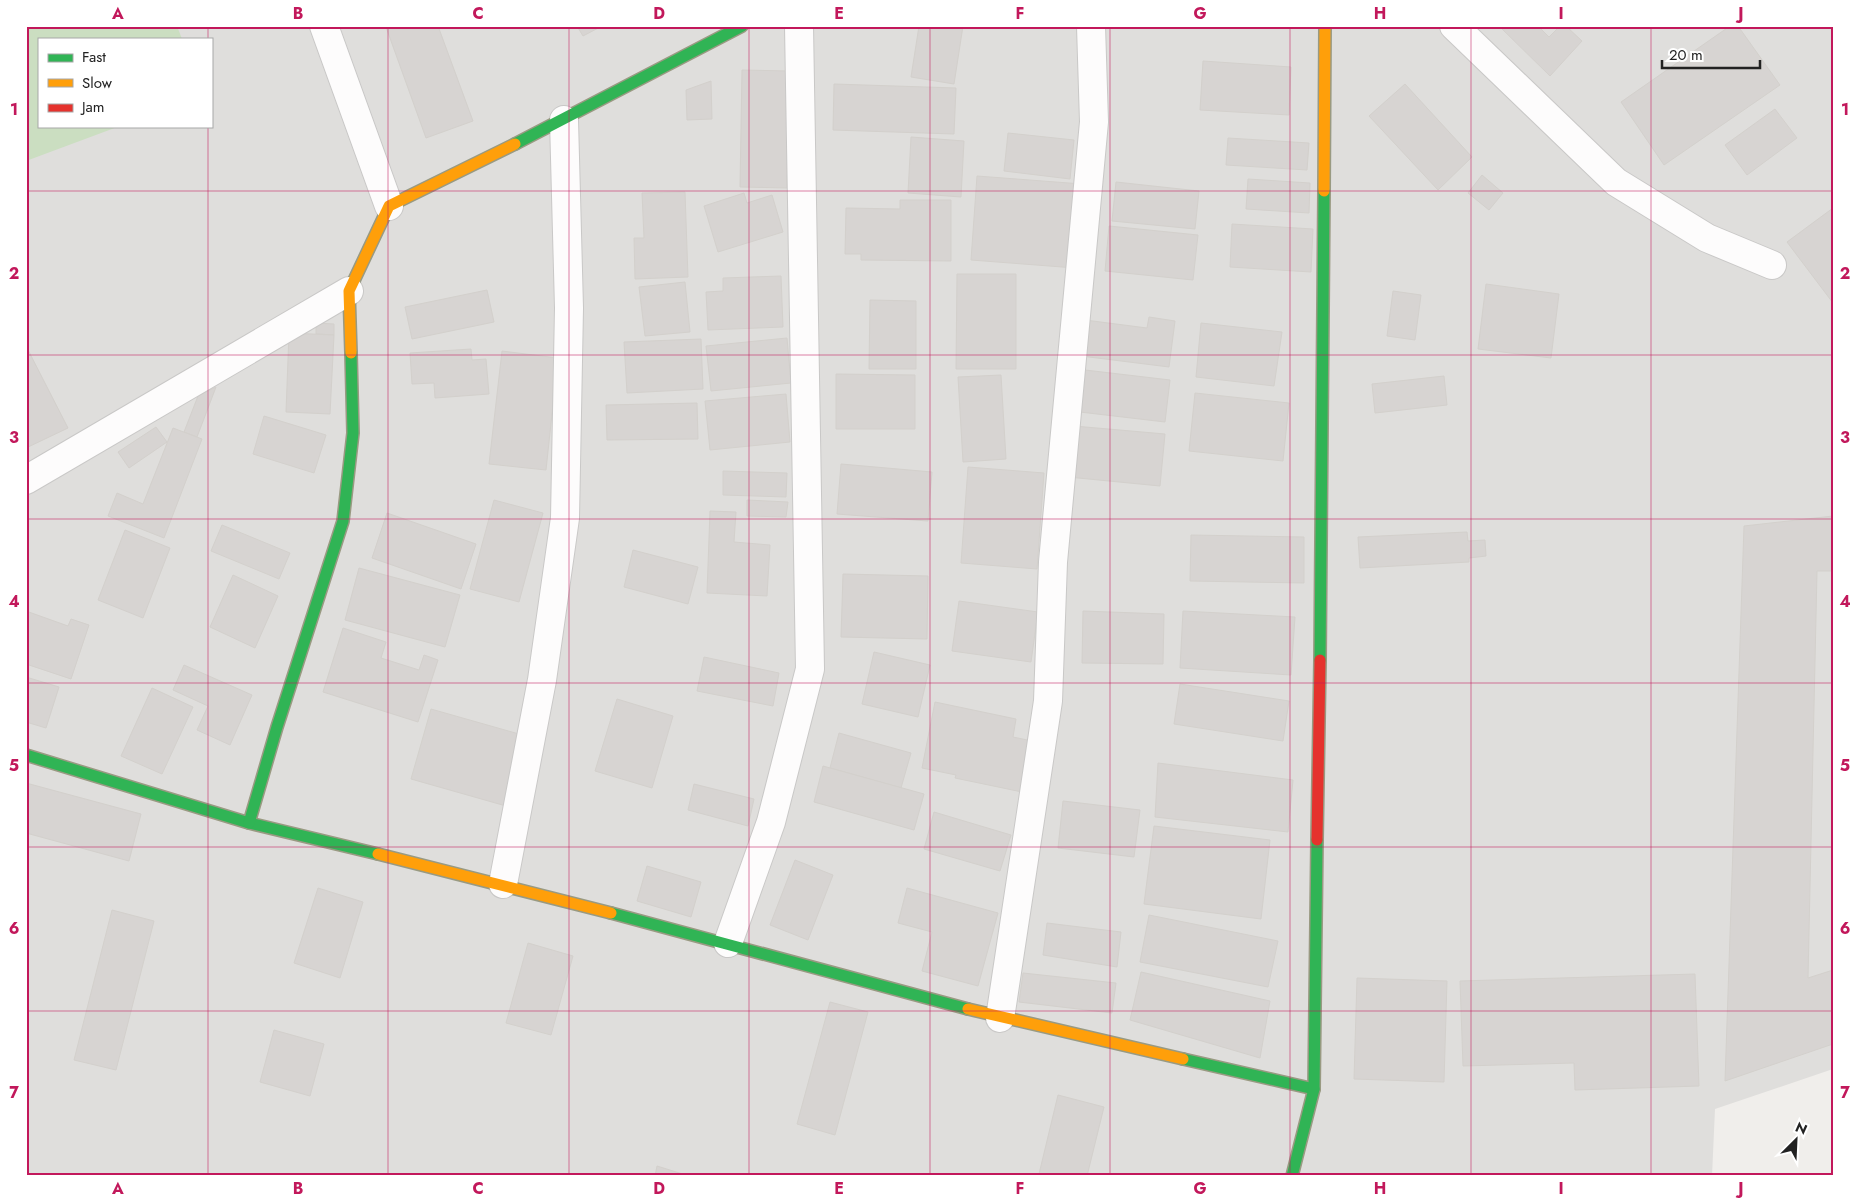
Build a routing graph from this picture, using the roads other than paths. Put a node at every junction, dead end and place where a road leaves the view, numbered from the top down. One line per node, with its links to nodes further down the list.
1 (324, 26): 8 (street)
2 (742, 26): 7 (street)
3 (799, 26): 15 (street)
4 (1091, 26): 16 (street)
5 (1325, 26): 17 (street)
6 (1454, 26): 9 (street)
7 (564, 120): 8 (street); 14 (street)
8 (389, 206): 10 (street)
9 (1772, 265)
10 (349, 292): 11 (street); 13 (street)
11 (26, 480)
12 (26, 755): 13 (street)
13 (249, 823): 14 (street)
14 (503, 884): 15 (street)
15 (728, 943): 16 (street)
16 (1000, 1018): 17 (street)
17 (1314, 1089): 18 (street)
18 (1292, 1176)

